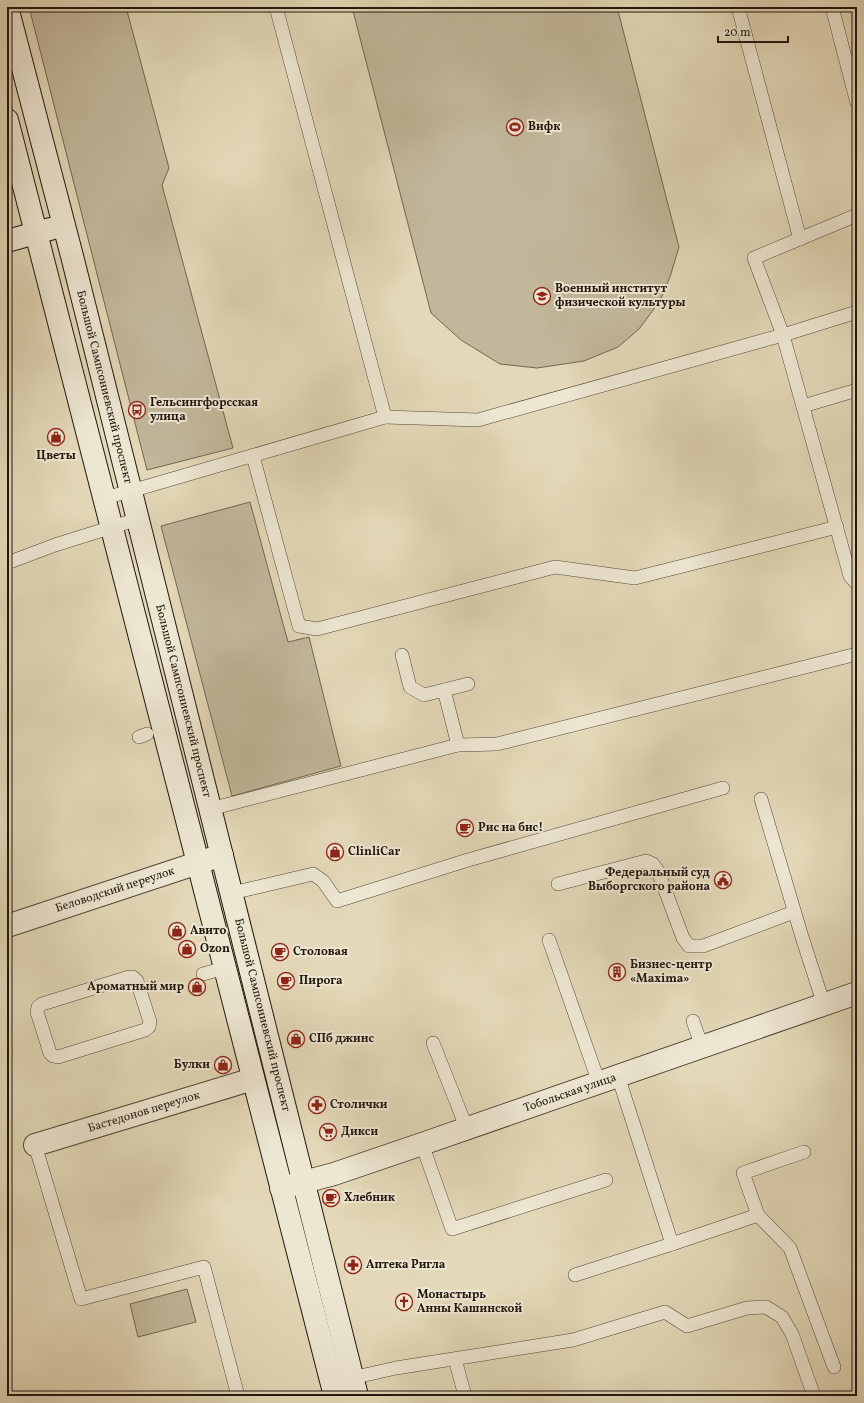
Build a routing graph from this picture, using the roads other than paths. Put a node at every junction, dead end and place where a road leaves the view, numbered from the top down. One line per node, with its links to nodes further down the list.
1 (7, 7): 8 (main road, Большой Сампсониевский проспект)
2 (276, 7): 16 (lane)
3 (738, 7): 10 (lane)
4 (832, 7): 5 (lane)
5 (857, 104)
6 (7, 120): 9 (main road, Большой Сампсониевский проспект)
7 (857, 215): 10 (lane)
8 (63, 225): 9 (main road); 18 (main road, Большой Сампсониевский проспект)
9 (36, 233): 11 (main road); 19 (main road, Большой Сампсониевский проспект)
10 (800, 239): 13 (lane)
11 (7, 241)
12 (857, 312): 13 (lane)
13 (782, 335): 15 (lane); 16 (lane)
14 (857, 390): 15 (lane)
15 (802, 406): 22 (lane)
16 (385, 417): 17 (lane)
17 (253, 456): 18 (lane); 22 (lane)
18 (131, 491): 19 (lane); 20 (main road, Большой Сампсониевский проспект)
19 (104, 498): 21 (main road, Большой Сампсониевский проспект)
20 (138, 519): 21 (lane); 32 (main road, Большой Сампсониевский проспект)
21 (111, 526): 23 (lane); 34 (main road, Большой Сампсониевский проспект)
22 (836, 527): 24 (lane)
23 (7, 564)
24 (857, 584)
25 (857, 654): 29 (lane)
26 (402, 655): 28 (lane)
27 (468, 684): 28 (lane)
28 (444, 690): 29 (lane)
29 (458, 744): 32 (lane)
30 (723, 788): 36 (lane)
31 (761, 799): 37 (lane)
32 (210, 809): 33 (main road, Большой Сампсониевский проспект)
33 (222, 855): 34 (main road, Беловодский переулок); 36 (main road, Большой Сампсониевский проспект)
34 (198, 863): 38 (main road, Беловодский переулок); 40 (main road, Большой Сампсониевский проспект)
35 (558, 884): 37 (lane)
36 (232, 893): 55 (main road, Большой Сампсониевский проспект)
37 (794, 912): 44 (lane)
38 (7, 926)
39 (549, 940): 49 (lane)
40 (225, 968): 41 (lane); 48 (main road, Большой Сампсониевский проспект)
41 (203, 974)
42 (144, 993): 42 (lane)
43 (857, 993): 44 (main road, Тобольская улица)
44 (824, 1004): 47 (main road, Тобольская улица)
45 (693, 1021): 47 (lane)
46 (433, 1043): 50 (lane)
47 (702, 1047): 49 (main road, Тобольская улица)
48 (253, 1079): 52 (main road, Бастедонов переулок); 56 (main road, Большой Сампсониевский проспект)
49 (608, 1080): 50 (main road, Тобольская улица); 58 (lane)
50 (467, 1129): 51 (main road, Тобольская улица)
51 (422, 1144): 54 (lane); 55 (main road, Тобольская улица)
52 (36, 1145): 63 (lane)
53 (804, 1152): 57 (lane)
54 (606, 1180)
55 (304, 1182): 56 (main road, Тобольская улица); 62 (main road, Большой Сампсониевский проспект)
56 (281, 1188): 62 (main road, Большой Сампсониевский проспект)
57 (758, 1215): 58 (lane); 61 (lane)
58 (672, 1244): 59 (lane)
59 (575, 1274)
60 (455, 1359): 62 (lane); 64 (lane); 65 (lane)
61 (834, 1367)
62 (344, 1388)
63 (238, 1396)
64 (465, 1396)
65 (814, 1396)

